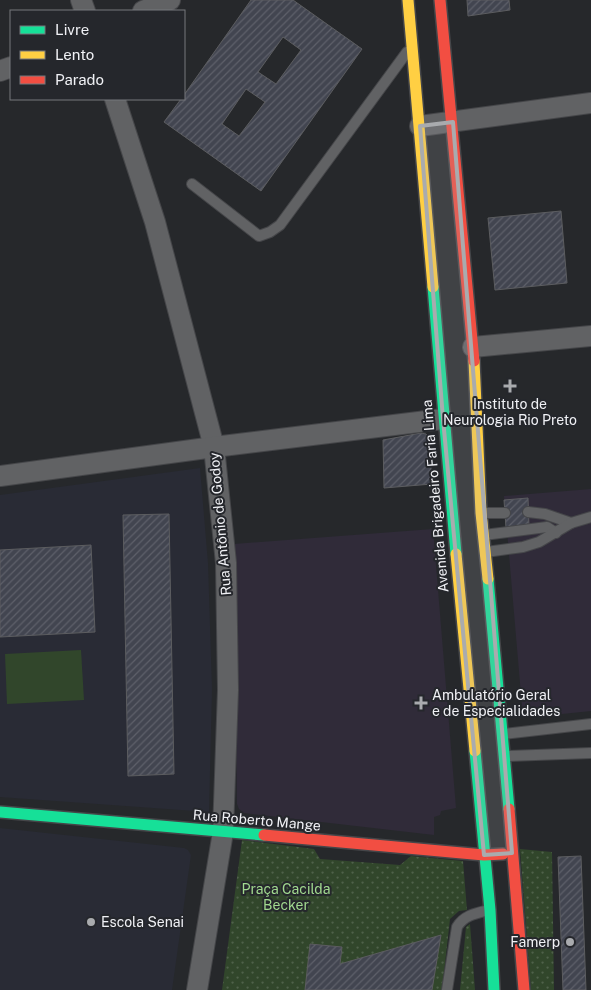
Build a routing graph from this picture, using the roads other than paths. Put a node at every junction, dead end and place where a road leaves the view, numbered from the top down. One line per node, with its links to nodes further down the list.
1 (170, 0): 4 (street)
2 (408, 0): 5 (main road, Avenida Brigadeiro Faria Lima)
3 (440, 0): 8 (main road)
4 (145, 10)
5 (412, 45): 9 (main road, Avenida Brigadeiro Faria Lima); 10 (lane)
6 (115, 100): 14 (street, Rua Antônio de Godoy)
7 (591, 103): 8 (street)
8 (453, 122): 9 (street); 12 (main road)
9 (420, 126): 13 (main road, Avenida Brigadeiro Faria Lima)
10 (192, 184)
11 (591, 336): 12 (street)
12 (469, 347): 17 (main road)
13 (443, 419): 14 (street); 31 (main road, Avenida Brigadeiro Faria Lima)
14 (214, 447): 15 (street); 29 (street, Rua Antônio de Godoy)
15 (0, 476)
16 (528, 512): 20 (lane)
17 (481, 513): 18 (lane); 22 (main road)
18 (505, 513)
19 (591, 517): 20 (lane)
20 (571, 523): 21 (lane)
21 (556, 533): 22 (lane); 23 (lane)
22 (484, 535): 23 (main road)
23 (485, 552): 25 (main road)
24 (591, 724): 25 (lane)
25 (503, 734): 27 (main road)
26 (591, 753): 27 (lane)
27 (505, 756): 30 (main road)
28 (0, 812): 29 (main road, Rua Roberto Mange)
29 (223, 832): 31 (main road, Rua Roberto Mange); 33 (street, Rua Antônio de Godoy)
30 (512, 853): 31 (main road, Rua Roberto Mange); 36 (main road)
31 (484, 855): 32 (main road, Avenida Brigadeiro Faria Lima)
32 (490, 910): 34 (lane); 35 (main road, Avenida Brigadeiro Faria Lima)
33 (197, 990)
34 (447, 990)
35 (494, 990)
36 (524, 990)

